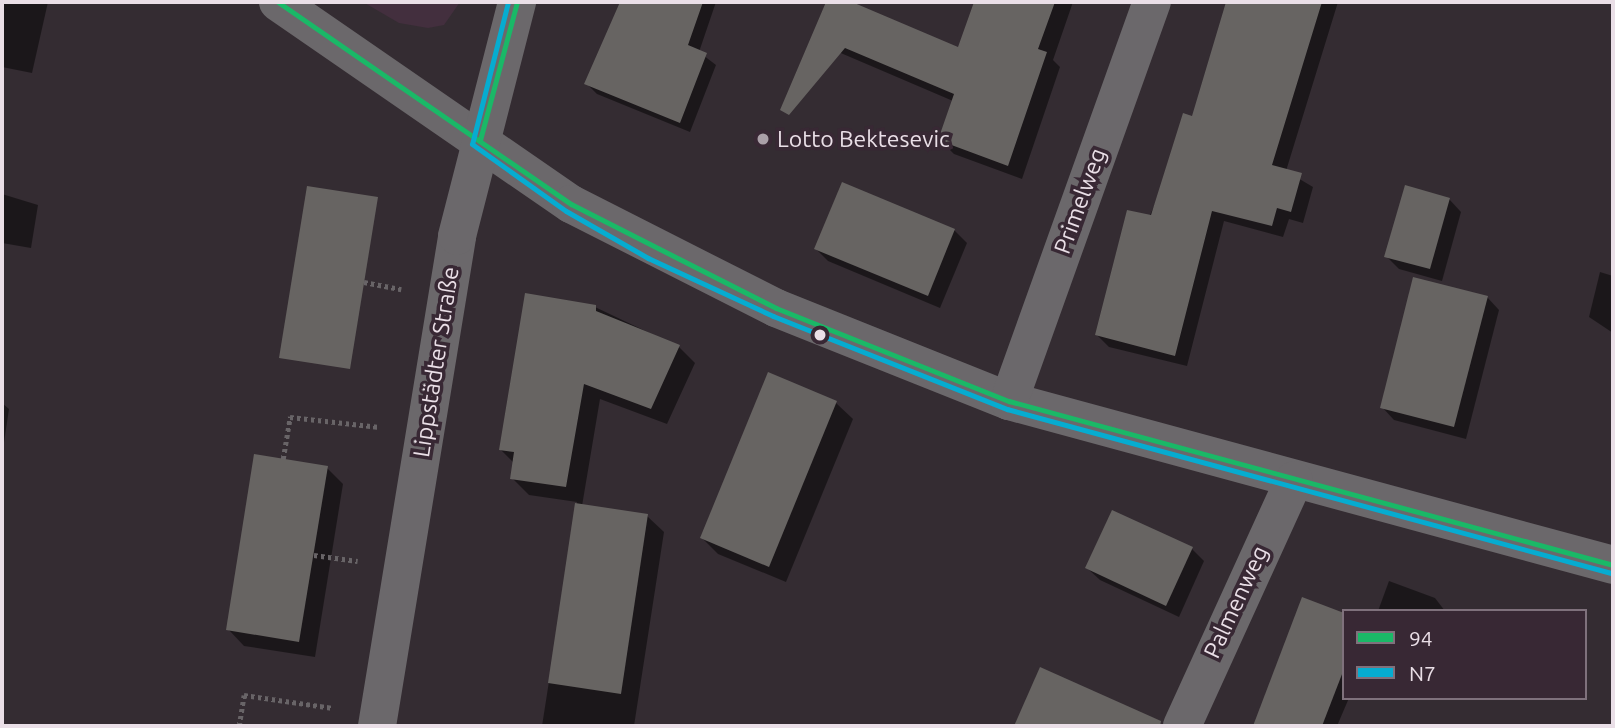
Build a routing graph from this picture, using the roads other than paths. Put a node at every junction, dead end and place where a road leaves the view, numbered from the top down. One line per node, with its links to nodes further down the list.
1 (278, 2): 4 (street)
2 (517, 2): 4 (street, Lippstädter Straße)
3 (1152, 2): 5 (street, Primelweg)
4 (481, 140): 5 (street); 8 (street, Lippstädter Straße)
5 (1009, 401): 6 (street)
6 (1294, 480): 7 (street); 9 (street, Palmenweg)
7 (1613, 565)
8 (378, 720)
9 (1182, 726)

